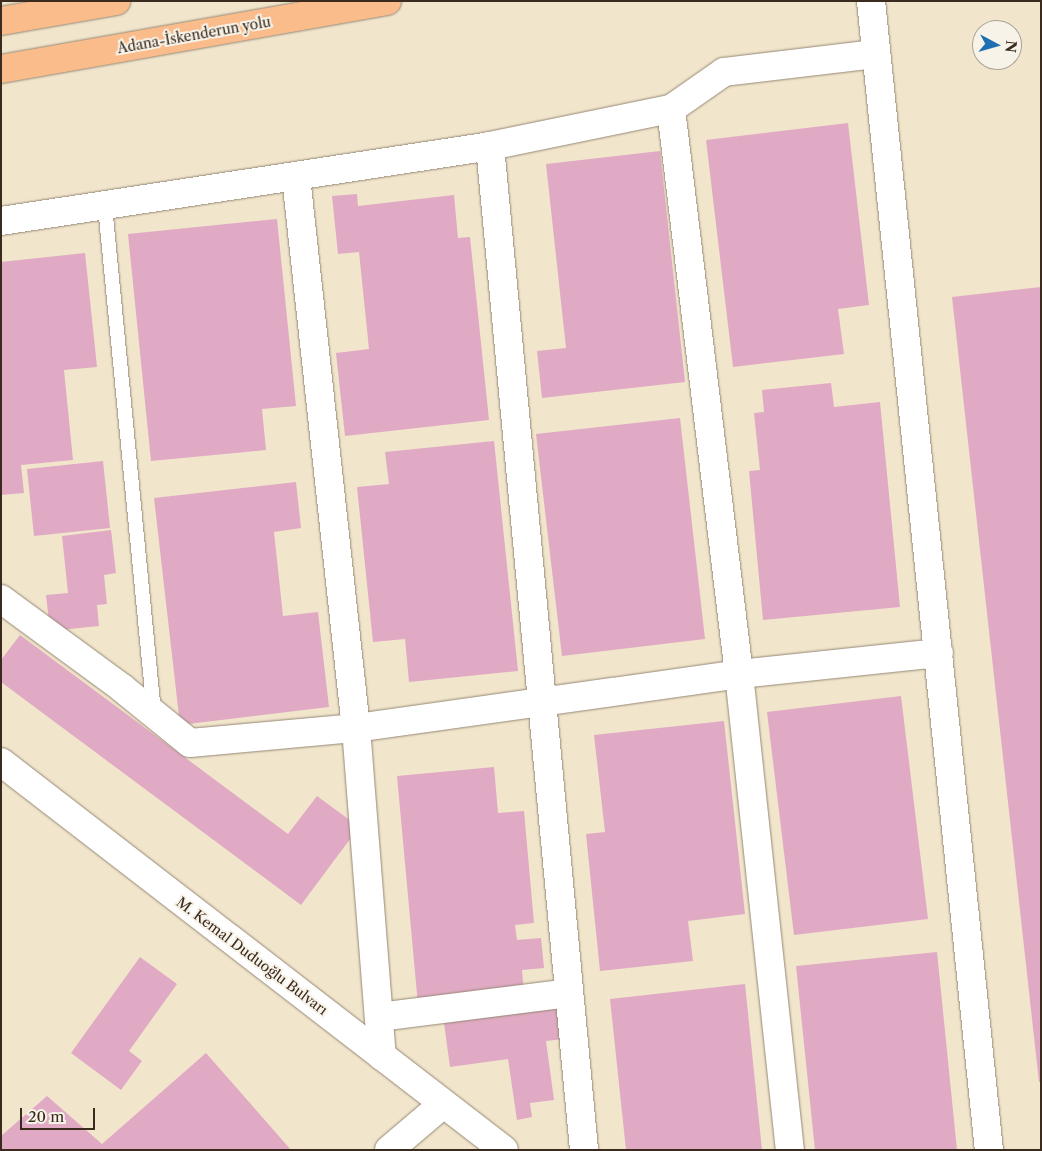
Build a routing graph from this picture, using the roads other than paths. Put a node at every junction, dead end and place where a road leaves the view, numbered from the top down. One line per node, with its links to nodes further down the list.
1 (116, 1): 4 (highway)
2 (387, 1): 6 (highway, Adana-İskenderun yolu)
3 (870, 1): 5 (street)
4 (1, 21)
5 (876, 54): 7 (street); 13 (street)
6 (1, 69)
7 (671, 109): 8 (street); 14 (street)
8 (490, 146): 9 (street); 15 (street)
9 (296, 177): 10 (street); 17 (street)
10 (105, 206): 11 (street); 16 (lane)
11 (1, 222)
12 (1, 599): 16 (street)
13 (939, 653): 14 (street); 27 (street)
14 (739, 674): 15 (street); 26 (street)
15 (540, 703): 17 (street); 19 (street)
16 (154, 714): 17 (street)
17 (356, 728): 20 (street)
18 (1, 762): 21 (street, M. Kemal Duduoğlu Bulvarı)
19 (568, 993): 20 (street); 25 (street)
20 (378, 1016): 21 (street)
21 (382, 1056): 22 (street, M. Kemal Duduoğlu Bulvarı)
22 (443, 1104): 23 (street); 24 (street, M. Kemal Duduoğlu Bulvarı)
23 (389, 1150)
24 (504, 1150)
25 (584, 1150)
26 (790, 1150)
27 (989, 1150)

